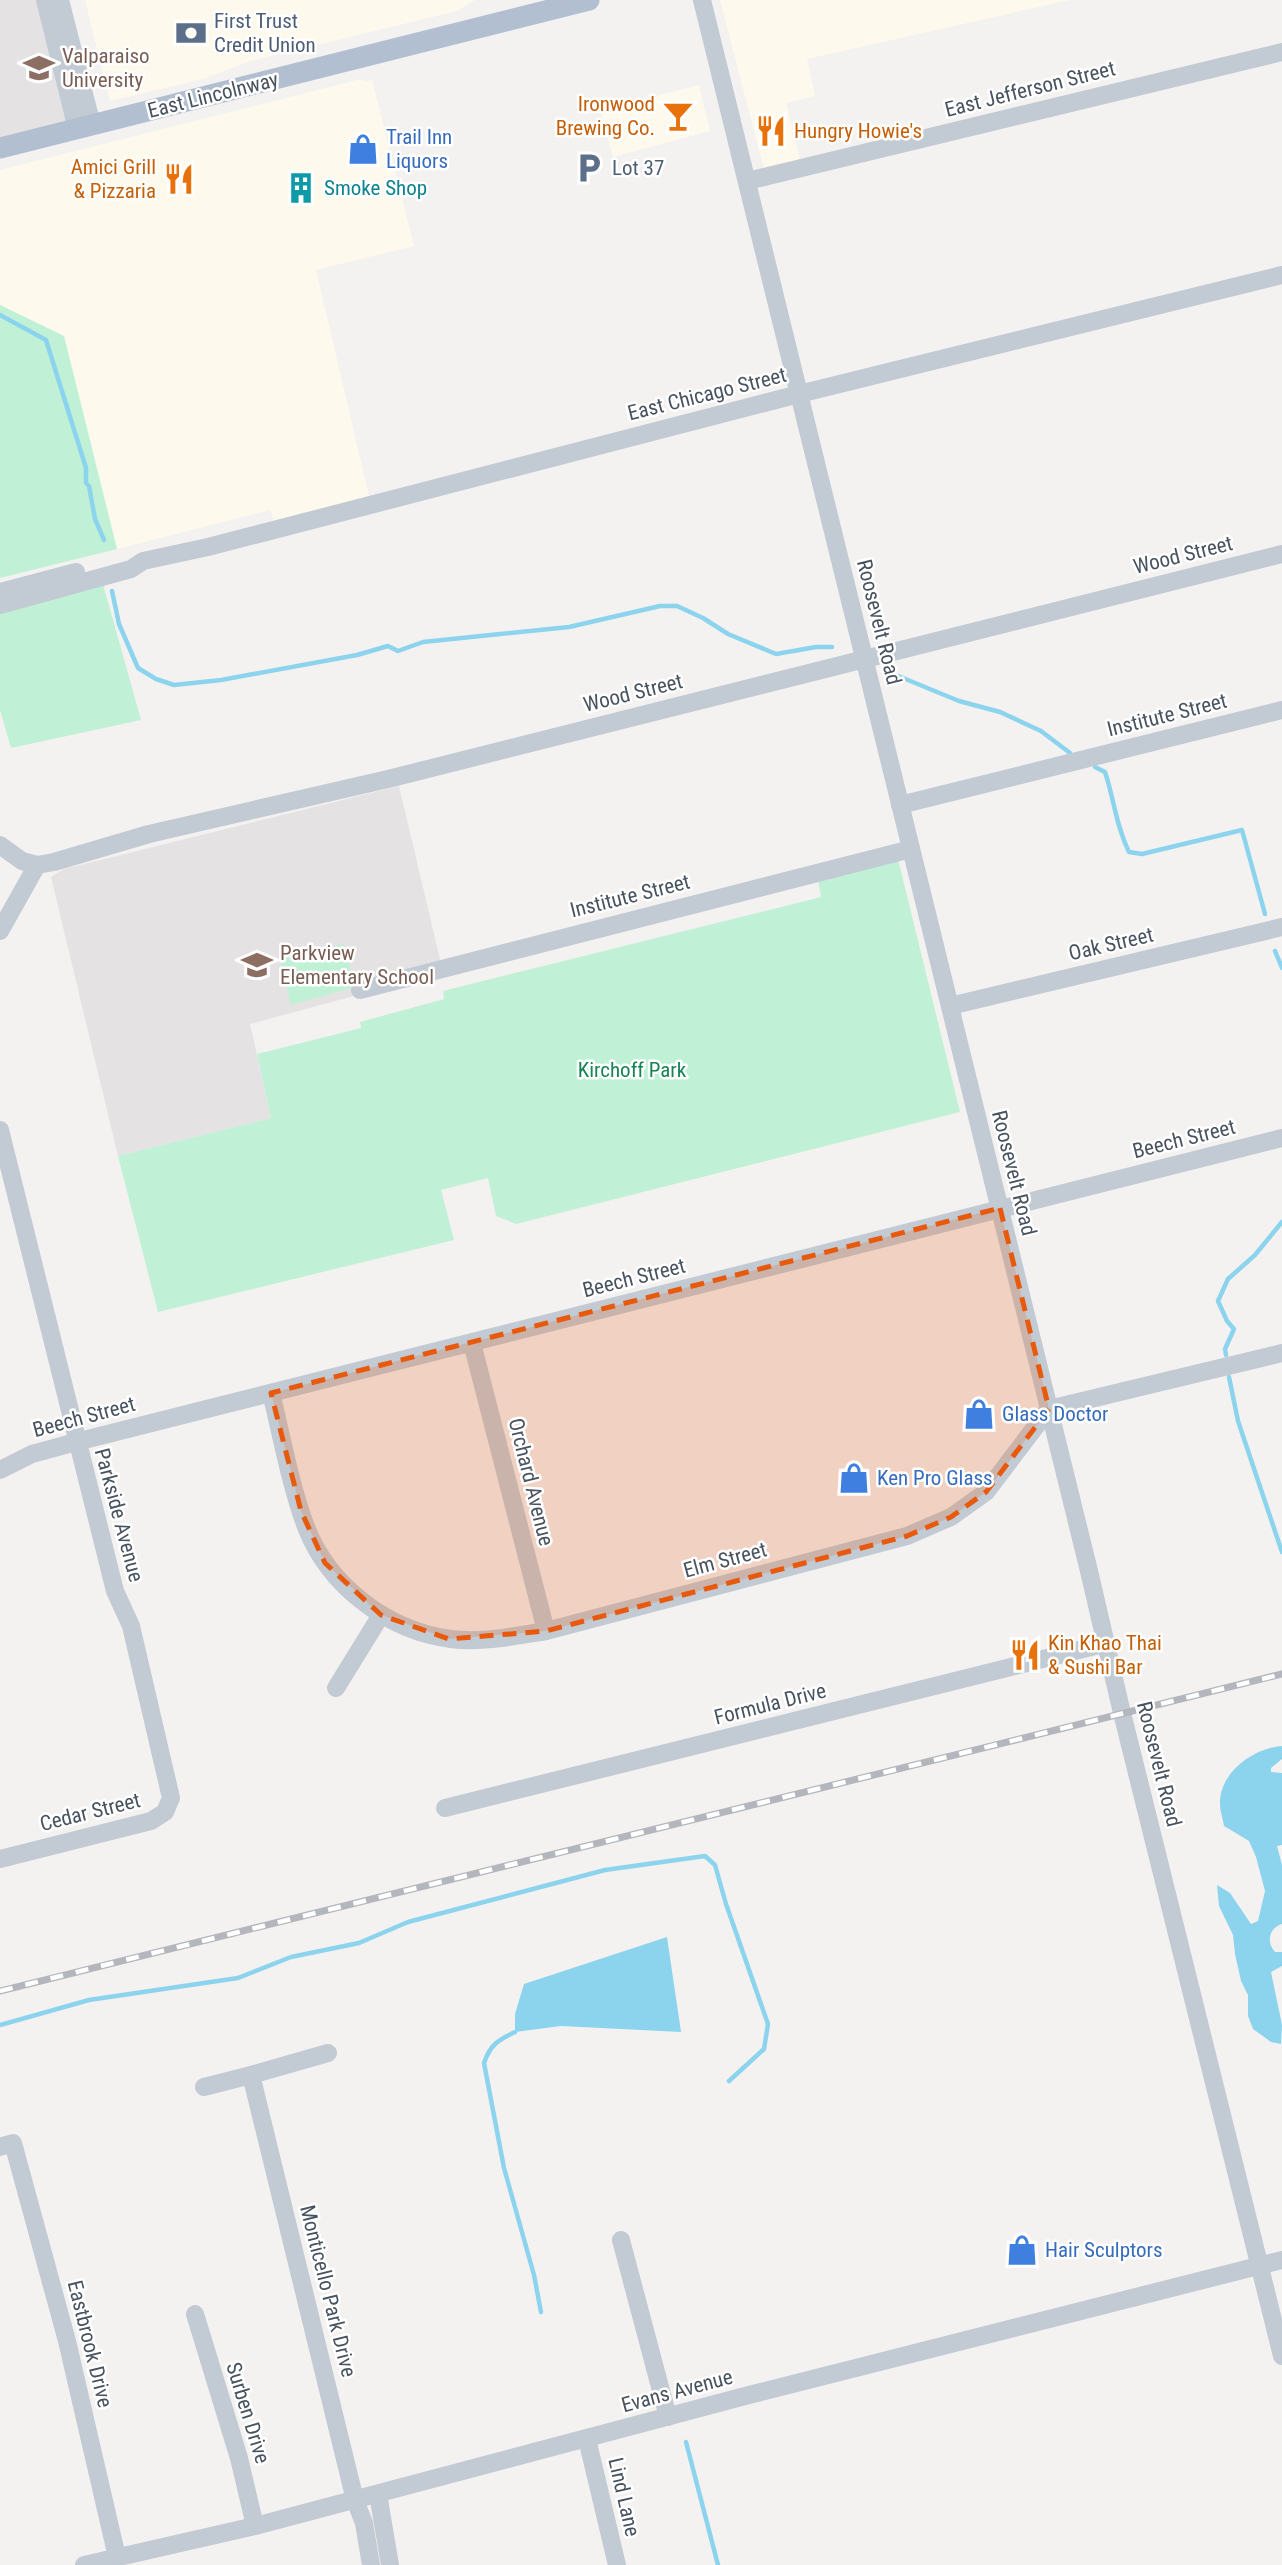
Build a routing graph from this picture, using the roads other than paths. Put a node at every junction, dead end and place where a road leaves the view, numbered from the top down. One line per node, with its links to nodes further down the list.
1 (45, 0): 6 (street)
2 (60, 0): 6 (street)
3 (590, 0): 6 (main road, East Lincolnway)
4 (702, 0): 8 (street, Roosevelt Road)
5 (1282, 52): 8 (street, East Jefferson Street)
6 (85, 127): 7 (main road, East Lincolnway)
7 (0, 148)
8 (747, 181): 10 (street, Roosevelt Road)
9 (1282, 275): 10 (street, East Chicago Street)
10 (799, 394): 12 (street, East Chicago Street); 15 (street, Roosevelt Road)
11 (1282, 554): 15 (street, Wood Street)
12 (143, 561): 13 (street, East Chicago Street); 14 (street, East Chicago Street)
13 (0, 592)
14 (0, 605)
15 (864, 658): 17 (street, Roosevelt Road); 20 (street, Wood Street)
16 (1282, 710): 17 (street, Institute Street)
17 (901, 805): 19 (street, Roosevelt Road)
18 (0, 845): 20 (street)
19 (911, 849): 23 (street, Institute Street); 24 (street, Roosevelt Road)
20 (37, 865): 22 (street)
21 (1282, 927): 24 (street, Oak Street)
22 (0, 931)
23 (360, 989)
24 (950, 1006): 27 (street, Roosevelt Road)
25 (0, 1130): 32 (street, Parkside Avenue)
26 (1282, 1138): 27 (street, Beech Street)
27 (999, 1208): 28 (street, Beech Street); 31 (street, Roosevelt Road)
28 (472, 1343): 30 (street, Beech Street); 35 (street, Orchard Avenue)
29 (1282, 1353): 31 (street)
30 (271, 1393): 32 (street, Beech Street); 34 (street, Elm Street)
31 (1049, 1409): 35 (street, Elm Street); 36 (street, Roosevelt Road)
32 (76, 1442): 33 (street, Beech Street); 38 (street, Parkside Avenue)
33 (0, 1470)
34 (381, 1615): 35 (street, Elm Street); 37 (street)
35 (546, 1631)
36 (1107, 1643): 39 (street, Formula Drive); 47 (street, Roosevelt Road)
37 (335, 1688)
38 (169, 1788): 40 (street, Cedar Street)
39 (444, 1808)
40 (0, 1859)
41 (328, 2053): 42 (street)
42 (251, 2075): 43 (street); 53 (street, Monticello Park Drive)
43 (204, 2087)
44 (7, 2145): 55 (street, Eastbrook Drive)
45 (621, 2240): 50 (street)
46 (1282, 2260): 47 (street, Evans Avenue)
47 (1260, 2265): 49 (street, Roosevelt Road); 50 (street, Evans Avenue)
48 (195, 2314): 54 (street, Surben Drive)
49 (1282, 2356)
50 (668, 2417): 51 (street, Evans Avenue)
51 (587, 2439): 52 (street, Evans Avenue); 59 (street, Lind Lane)
52 (378, 2494): 53 (street, Evans Avenue); 58 (street)
53 (355, 2500): 54 (street, Evans Avenue); 57 (street, Monticello Park Drive)
54 (256, 2526): 55 (street, Evans Avenue)
55 (117, 2557): 56 (street, Evans Avenue)
56 (83, 2565)
57 (371, 2565)
58 (390, 2565)
59 (617, 2565)

